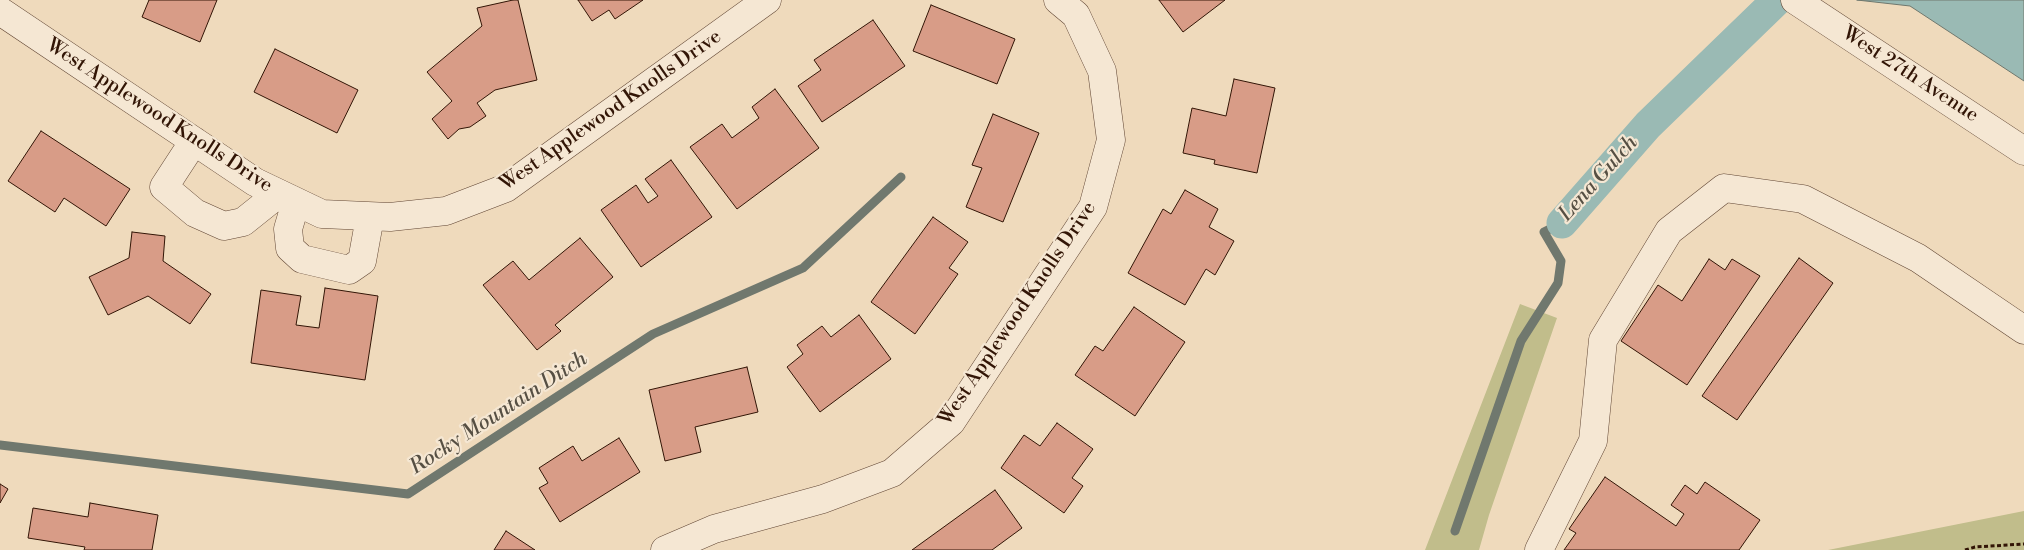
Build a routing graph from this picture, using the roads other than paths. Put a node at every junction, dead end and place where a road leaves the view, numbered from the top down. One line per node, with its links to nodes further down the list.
1 (767, 0): 8 (street, West Applewood Knolls Drive)
2 (1058, 0): 10 (street, West Applewood Knolls Drive)
3 (1795, 0): 6 (street, West 27th Avenue)
4 (0, 11): 5 (street, West Applewood Knolls Drive)
5 (194, 141): 7 (street, West Applewood Knolls Drive); 7 (street)
6 (2024, 151)
7 (287, 198): 8 (street, West Applewood Knolls Drive); 8 (street)
8 (370, 217)
9 (2024, 330): 11 (street)
10 (665, 550)
11 (1539, 550)

